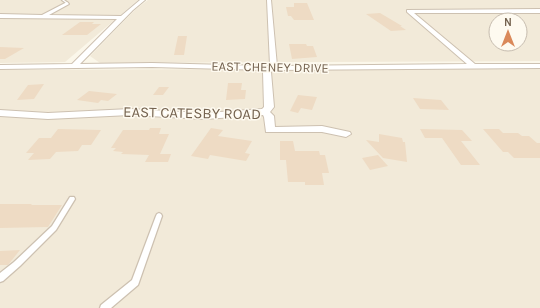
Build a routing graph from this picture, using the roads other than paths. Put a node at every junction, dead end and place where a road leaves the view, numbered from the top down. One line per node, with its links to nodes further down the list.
1 (143, 0): 7 (street)
2 (269, 0): 12 (street)
3 (65, 2): 6 (street)
4 (540, 10): 11 (street)
5 (0, 16): 6 (street)
6 (41, 17): 7 (street)
7 (123, 18): 10 (street)
8 (540, 66): 11 (street, EAST CHENEY DRIVE)
9 (0, 67): 10 (street, EAST CHENEY DRIVE)
10 (73, 67): 12 (street, EAST CHENEY DRIVE)
11 (474, 67): 12 (street, EAST CHENEY DRIVE)
12 (271, 68): 13 (street)
13 (265, 112): 14 (street, EAST CATESBY ROAD); 15 (street, EAST CATESBY ROAD)
14 (0, 113)
15 (346, 134)
16 (72, 199): 18 (lane)
17 (159, 216): 19 (lane)
18 (0, 278)
19 (104, 308)

